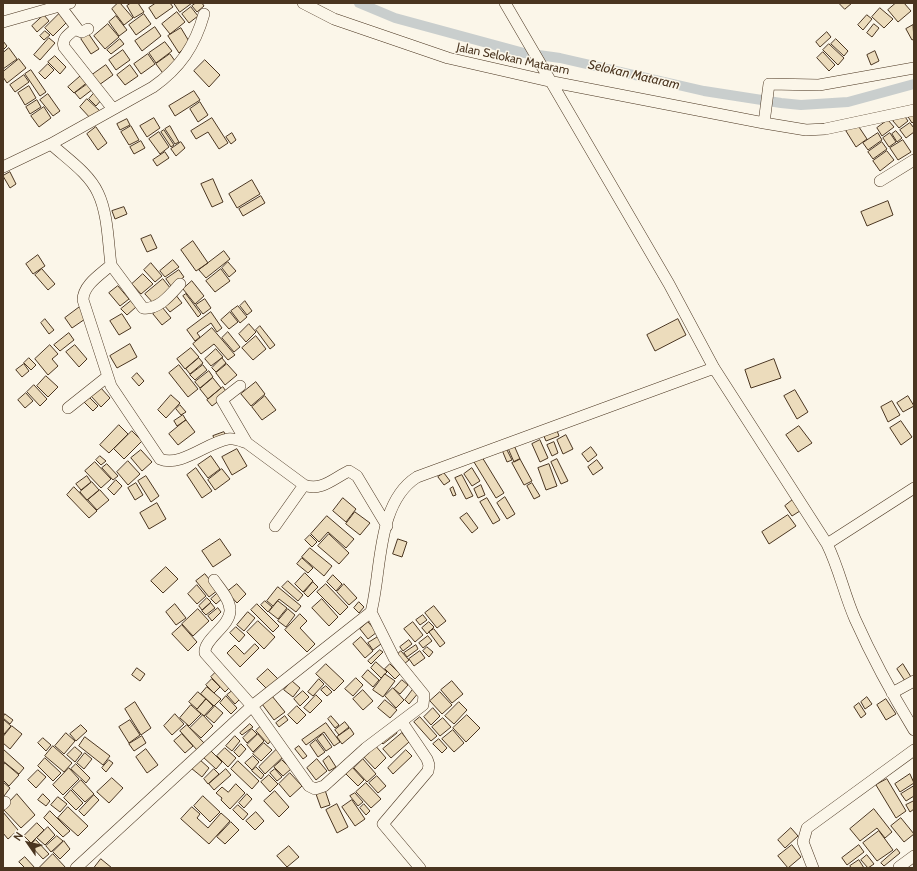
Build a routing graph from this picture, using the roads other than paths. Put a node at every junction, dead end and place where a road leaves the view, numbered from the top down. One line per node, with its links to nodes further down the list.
1 (303, 3): 9 (street, Jalan Selokan Mataram)
2 (505, 3): 9 (street)
3 (65, 5): 5 (street); 6 (street)
4 (204, 14): 10 (street)
5 (3, 22)
6 (76, 28): 7 (street); 10 (street)
7 (88, 29)
8 (914, 68): 12 (street)
9 (553, 82): 12 (street, Jalan Selokan Mataram); 19 (street)
10 (113, 109): 13 (street)
11 (914, 110): 12 (street, Jalan Selokan Mataram)
12 (764, 124)
13 (51, 144): 15 (street); 17 (street)
14 (914, 160): 16 (street)
15 (3, 167)
16 (880, 181)
17 (111, 265): 18 (street); 20 (street)
18 (180, 284)
19 (714, 368): 27 (street); 28 (street)
20 (107, 377): 22 (street); 23 (street)
21 (240, 386): 23 (street)
22 (68, 408)
23 (247, 442): 24 (street)
24 (304, 485): 26 (street); 27 (street)
25 (914, 488): 28 (street)
26 (275, 526)
27 (387, 526): 30 (street)
28 (827, 544): 32 (street)
29 (214, 580): 33 (street)
30 (371, 612): 33 (street); 34 (street)
31 (914, 681): 32 (street)
32 (892, 693): 35 (street)
33 (252, 706): 34 (street); 39 (street)
34 (402, 722): 40 (street)
35 (914, 730)
36 (914, 750): 41 (street)
37 (914, 856): 38 (street)
38 (899, 867)
39 (76, 868)
40 (420, 868)
41 (813, 868)

